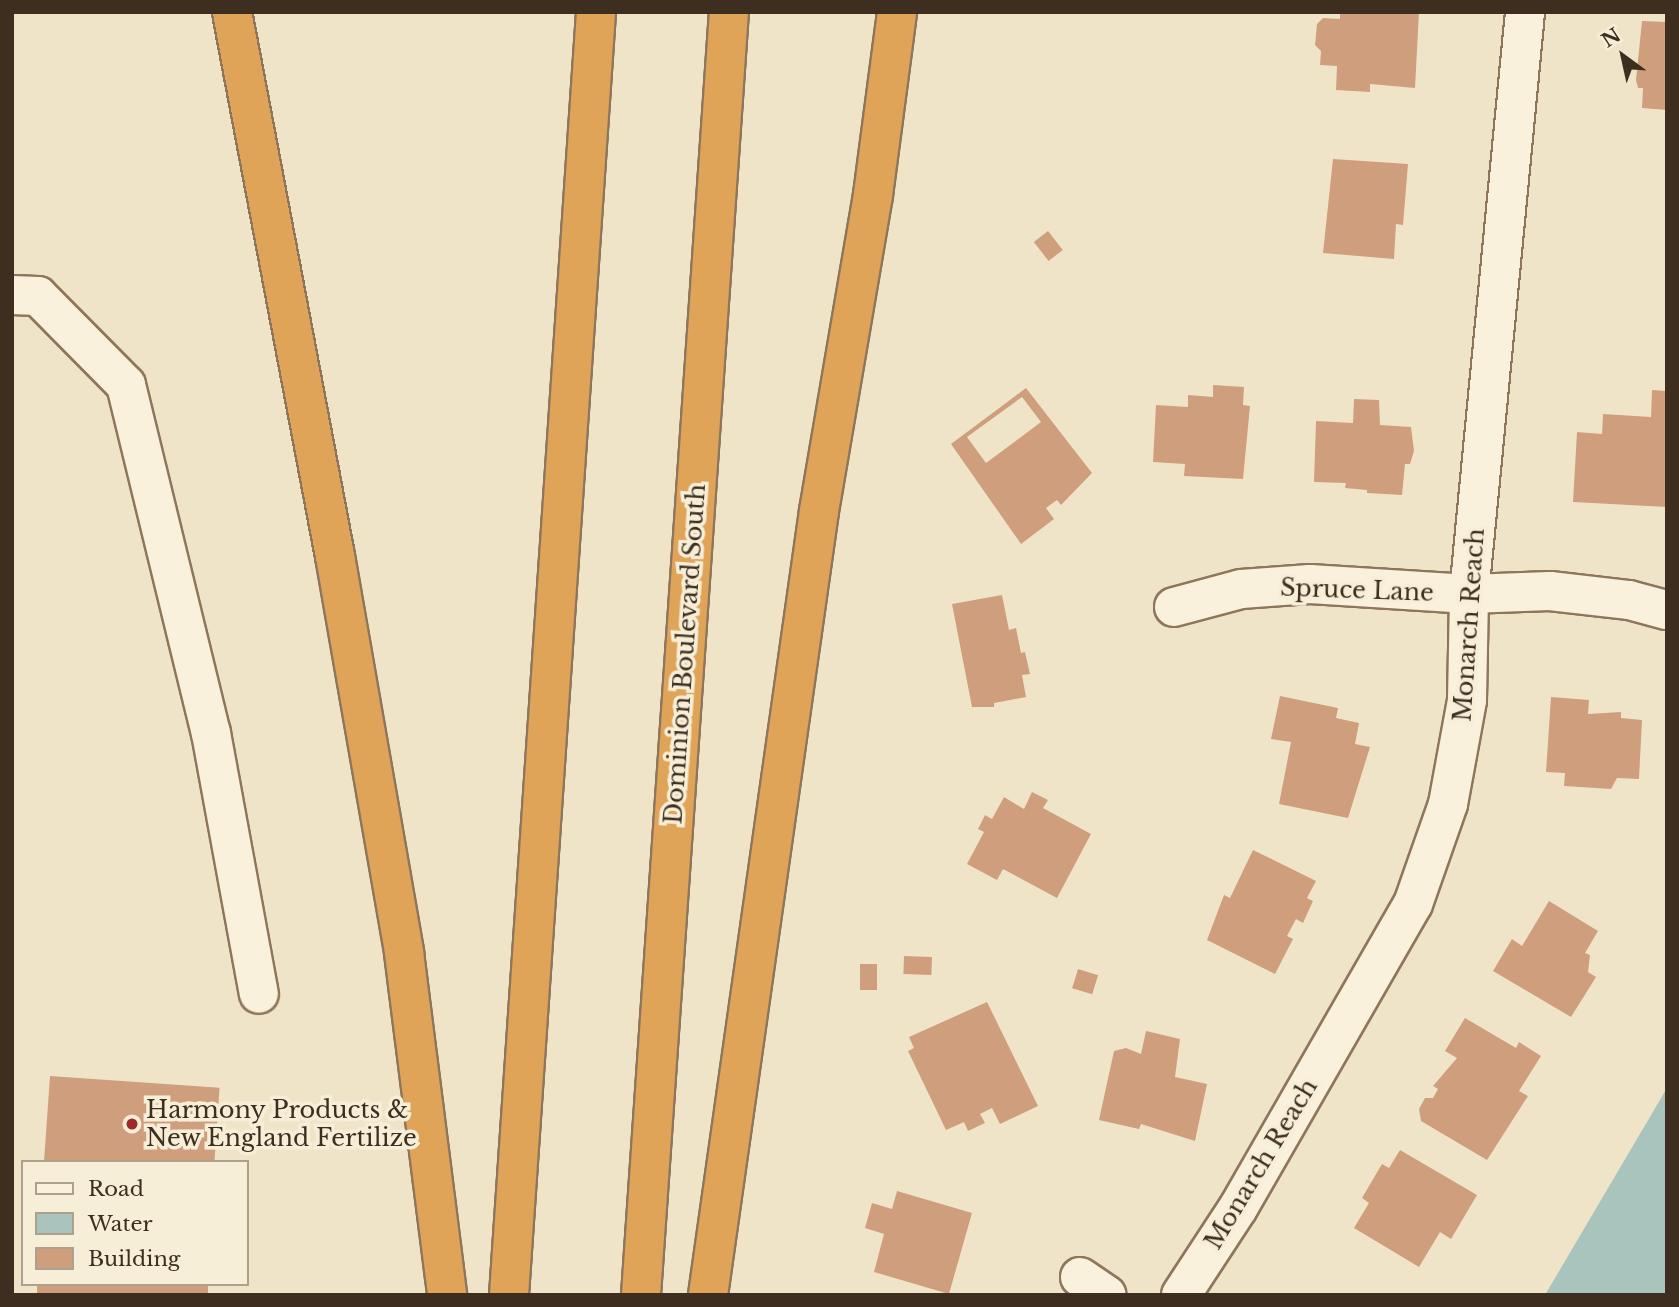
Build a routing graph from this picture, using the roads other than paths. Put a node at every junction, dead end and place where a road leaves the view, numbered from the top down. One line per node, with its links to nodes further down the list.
1 (232, 12): 11 (highway)
2 (596, 12): 12 (highway)
3 (729, 12): 13 (highway, Dominion Boulevard South)
4 (898, 12): 14 (highway)
5 (1525, 12): 7 (street, Monarch Reach)
6 (12, 295): 10 (street)
7 (1469, 594): 8 (street, Spruce Lane); 9 (street, Spruce Lane); 15 (street, Monarch Reach)
8 (1174, 607)
9 (1667, 610)
10 (259, 994)
11 (447, 1295)
12 (509, 1295)
13 (641, 1295)
14 (708, 1295)
15 (1181, 1295)

